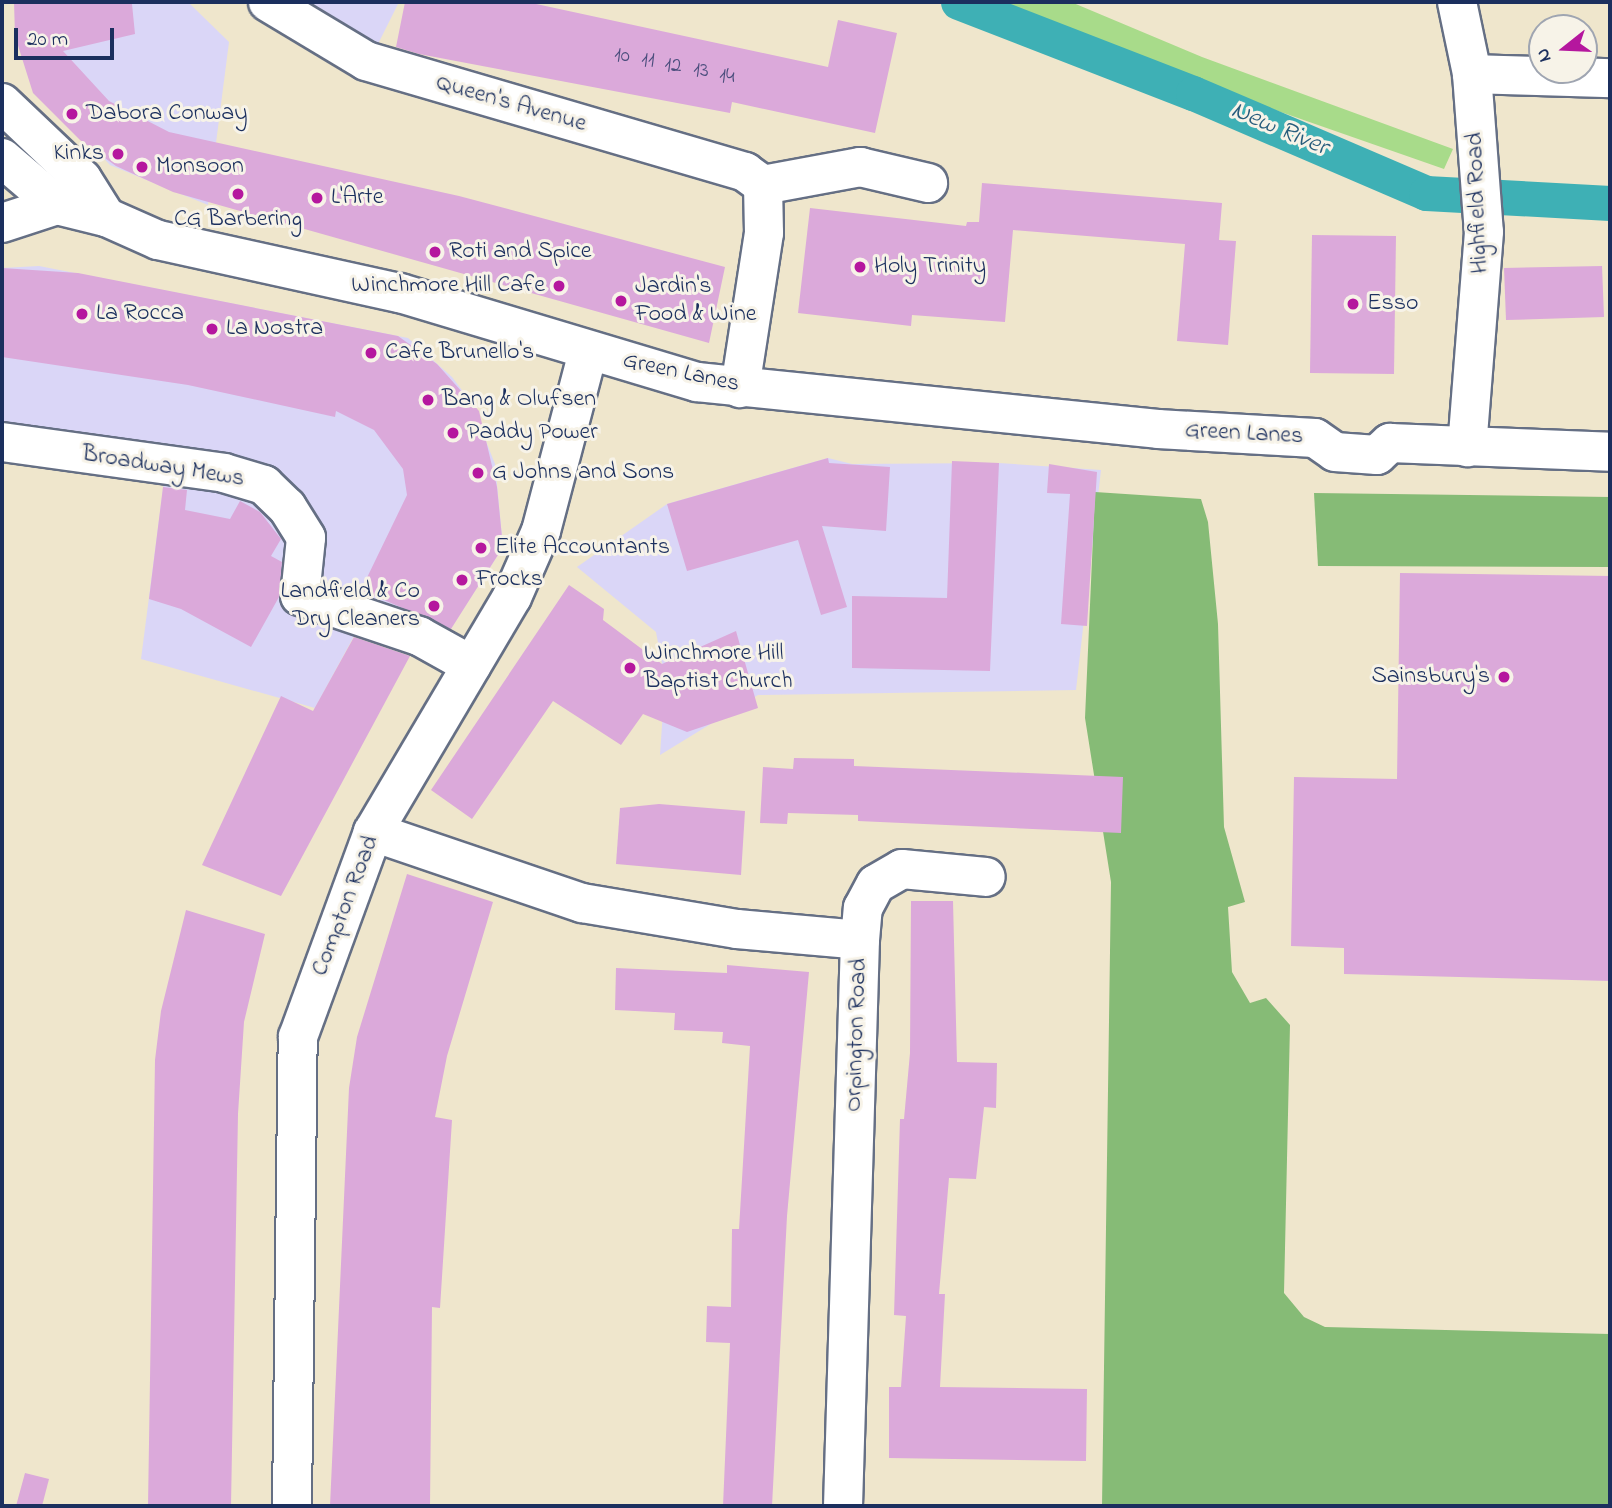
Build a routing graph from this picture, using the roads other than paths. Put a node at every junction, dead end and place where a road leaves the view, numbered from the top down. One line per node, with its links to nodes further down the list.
1 (268, 2): 8 (street, Queen's Avenue)
2 (1457, 2): 3 (street, Highfield Road)
3 (1472, 74): 4 (street); 15 (street, Highfield Road)
4 (1610, 78)
5 (2, 103): 10 (street)
6 (2, 158): 9 (street, Green Lanes)
7 (928, 183): 8 (street)
8 (763, 185): 13 (street)
9 (57, 205): 10 (street, Green Lanes); 11 (street)
10 (106, 217): 12 (street, Green Lanes)
11 (2, 223)
12 (588, 352): 13 (street, Green Lanes); 17 (street, Compton Road)
13 (740, 388): 15 (street, Green Lanes)
14 (2, 442): 17 (street, Broadway Mews)
15 (1466, 447): 16 (street, Green Lanes)
16 (1610, 452)
17 (471, 665): 18 (street, Compton Road)
18 (373, 832): 20 (street, Orpington Road); 21 (street, Compton Road)
19 (986, 877): 20 (street)
20 (860, 940): 22 (street, Orpington Road)
21 (292, 1506)
22 (843, 1506)

